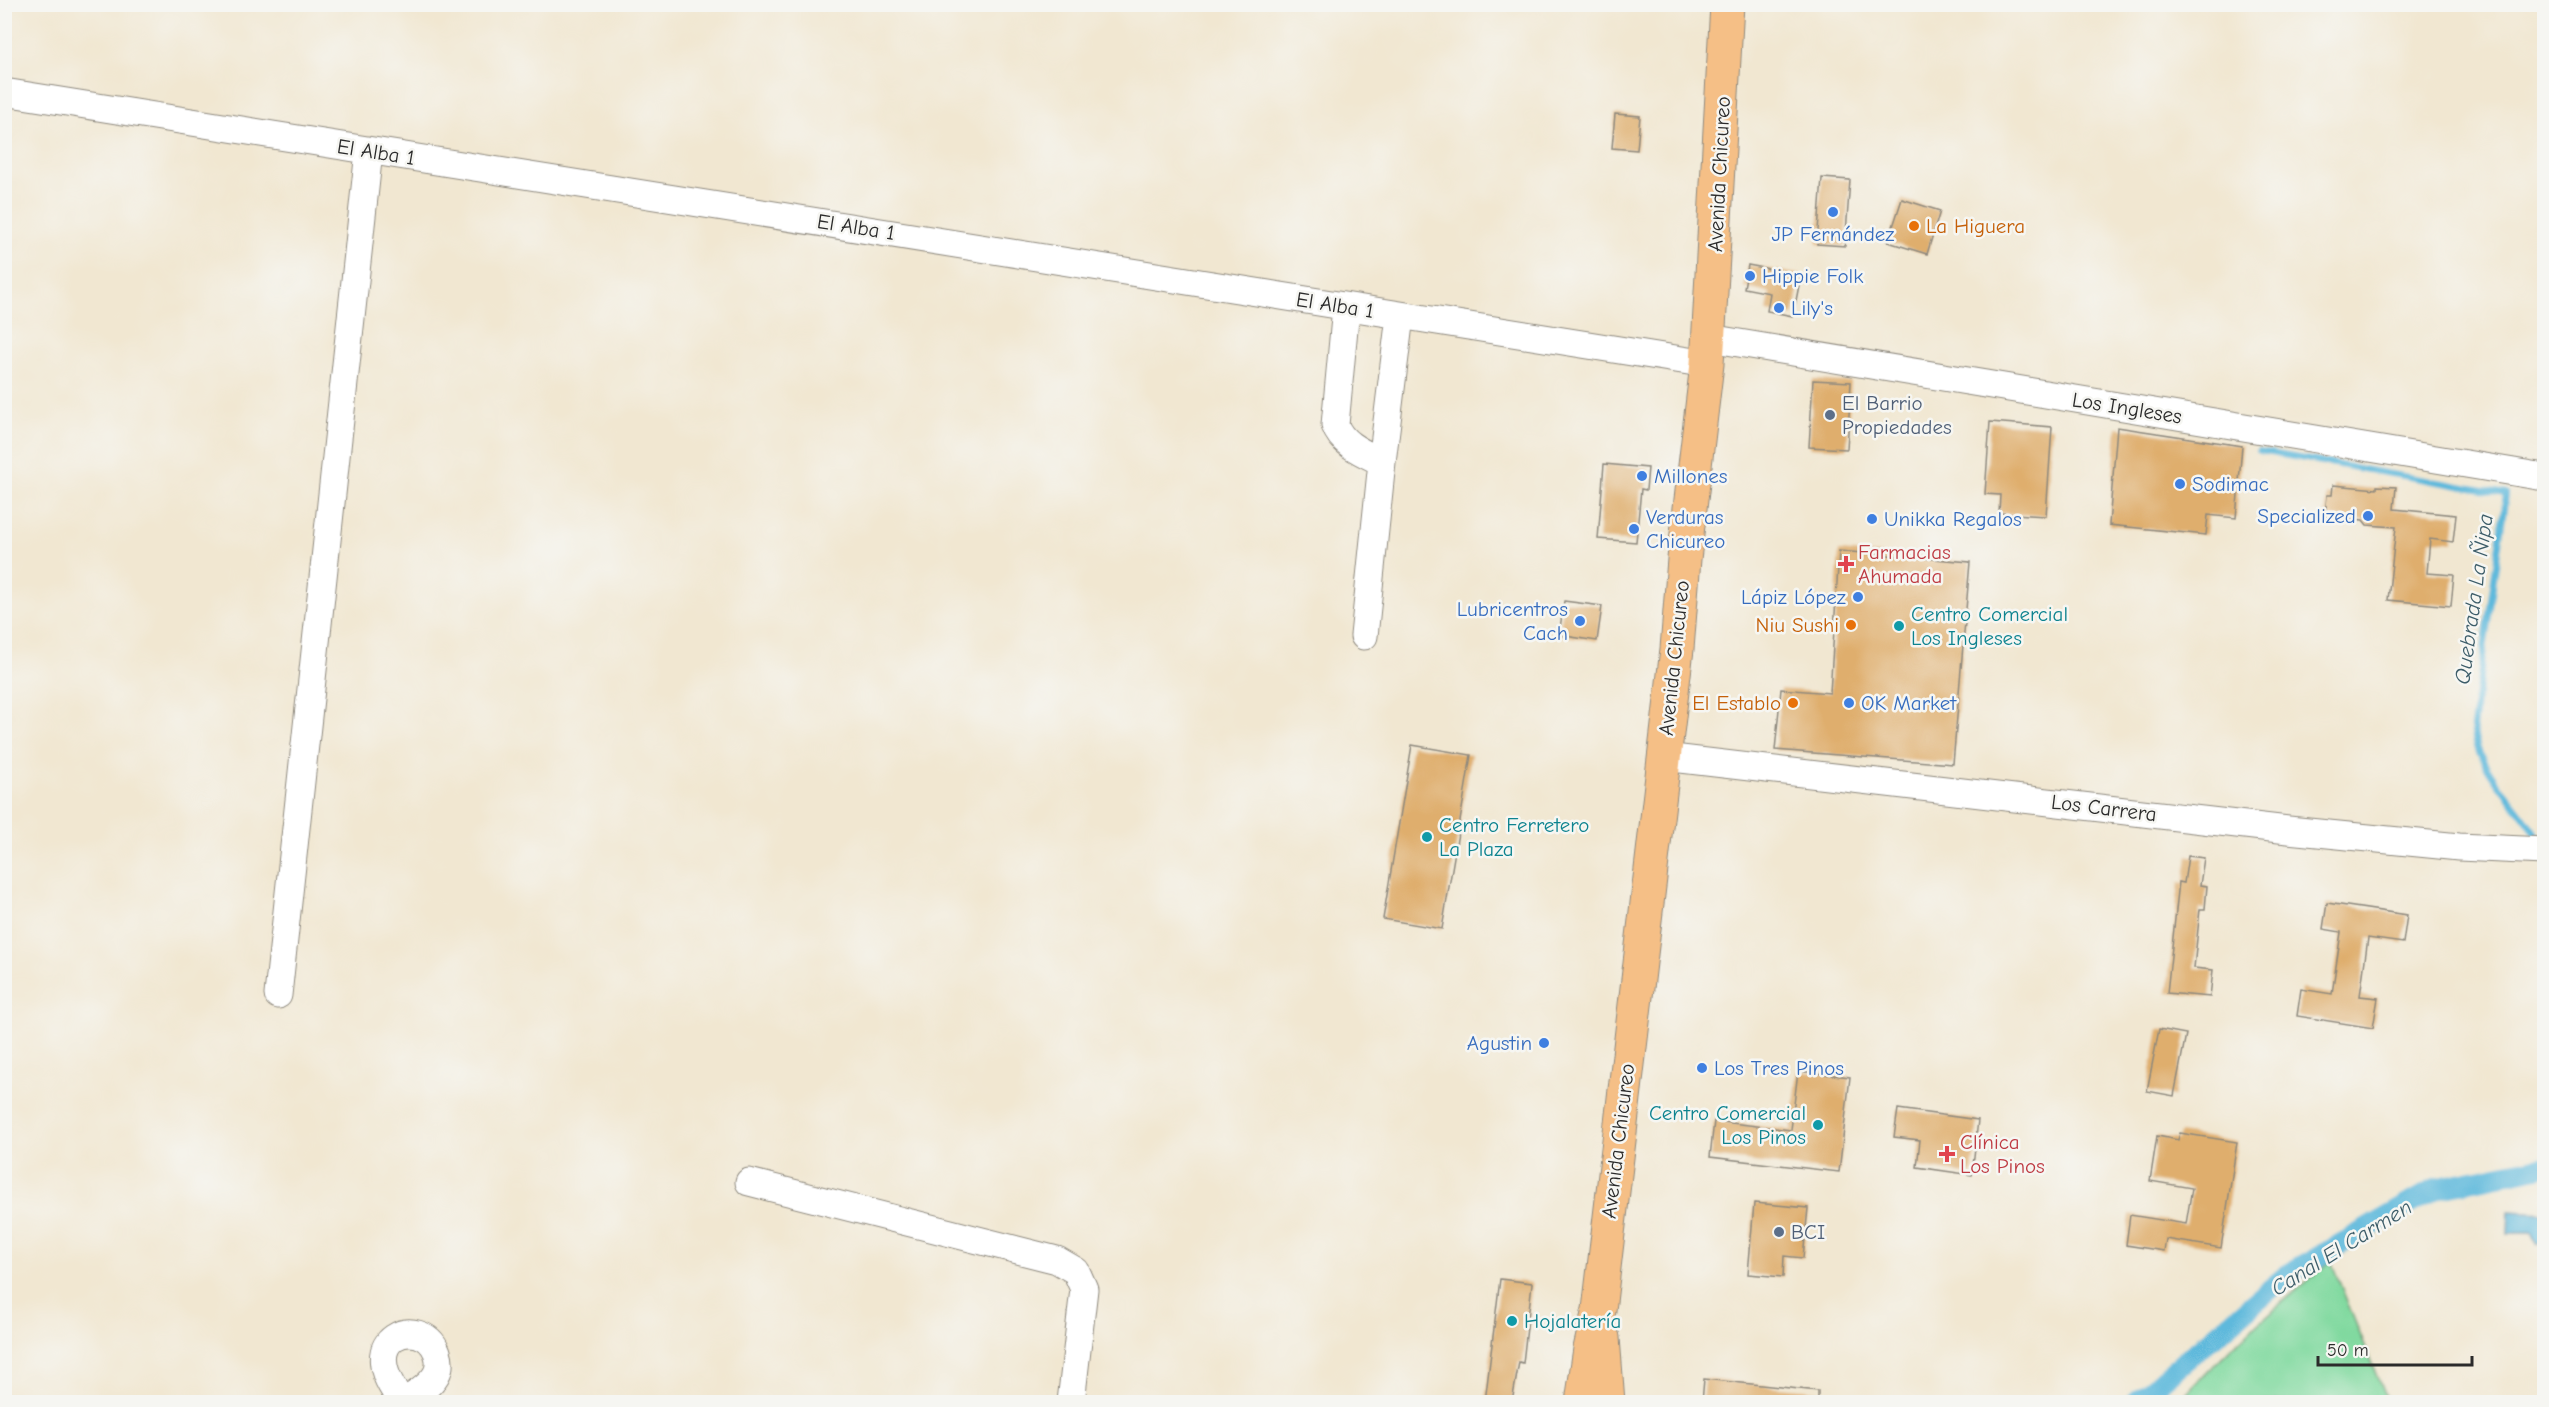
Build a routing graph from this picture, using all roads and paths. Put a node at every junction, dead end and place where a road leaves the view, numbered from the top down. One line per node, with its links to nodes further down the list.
1 (1728, 4): 6 (main road, Avenida Chicureo)
2 (4, 92): 3 (street, El Alba 1)
3 (369, 151): 4 (street, El Alba 1); 12 (street)
4 (1346, 307): 5 (street, El Alba 1); 7 (street)
5 (1400, 316): 6 (street, El Alba 1); 7 (street)
6 (1708, 351): 8 (street, Los Ingleses); 10 (main road, Avenida Chicureo)
7 (1382, 462): 9 (street)
8 (2544, 477)
9 (1364, 636)
10 (1664, 758): 11 (street, Los Carrera); 14 (main road, Avenida Chicureo)
11 (2544, 851)
12 (278, 995)
13 (749, 1182): 15 (street)
14 (1599, 1310): 16 (main road, Avenida Chicureo); 17 (main road, Avenida Chicureo)
15 (1071, 1402)
16 (1581, 1402)
17 (1608, 1402)

